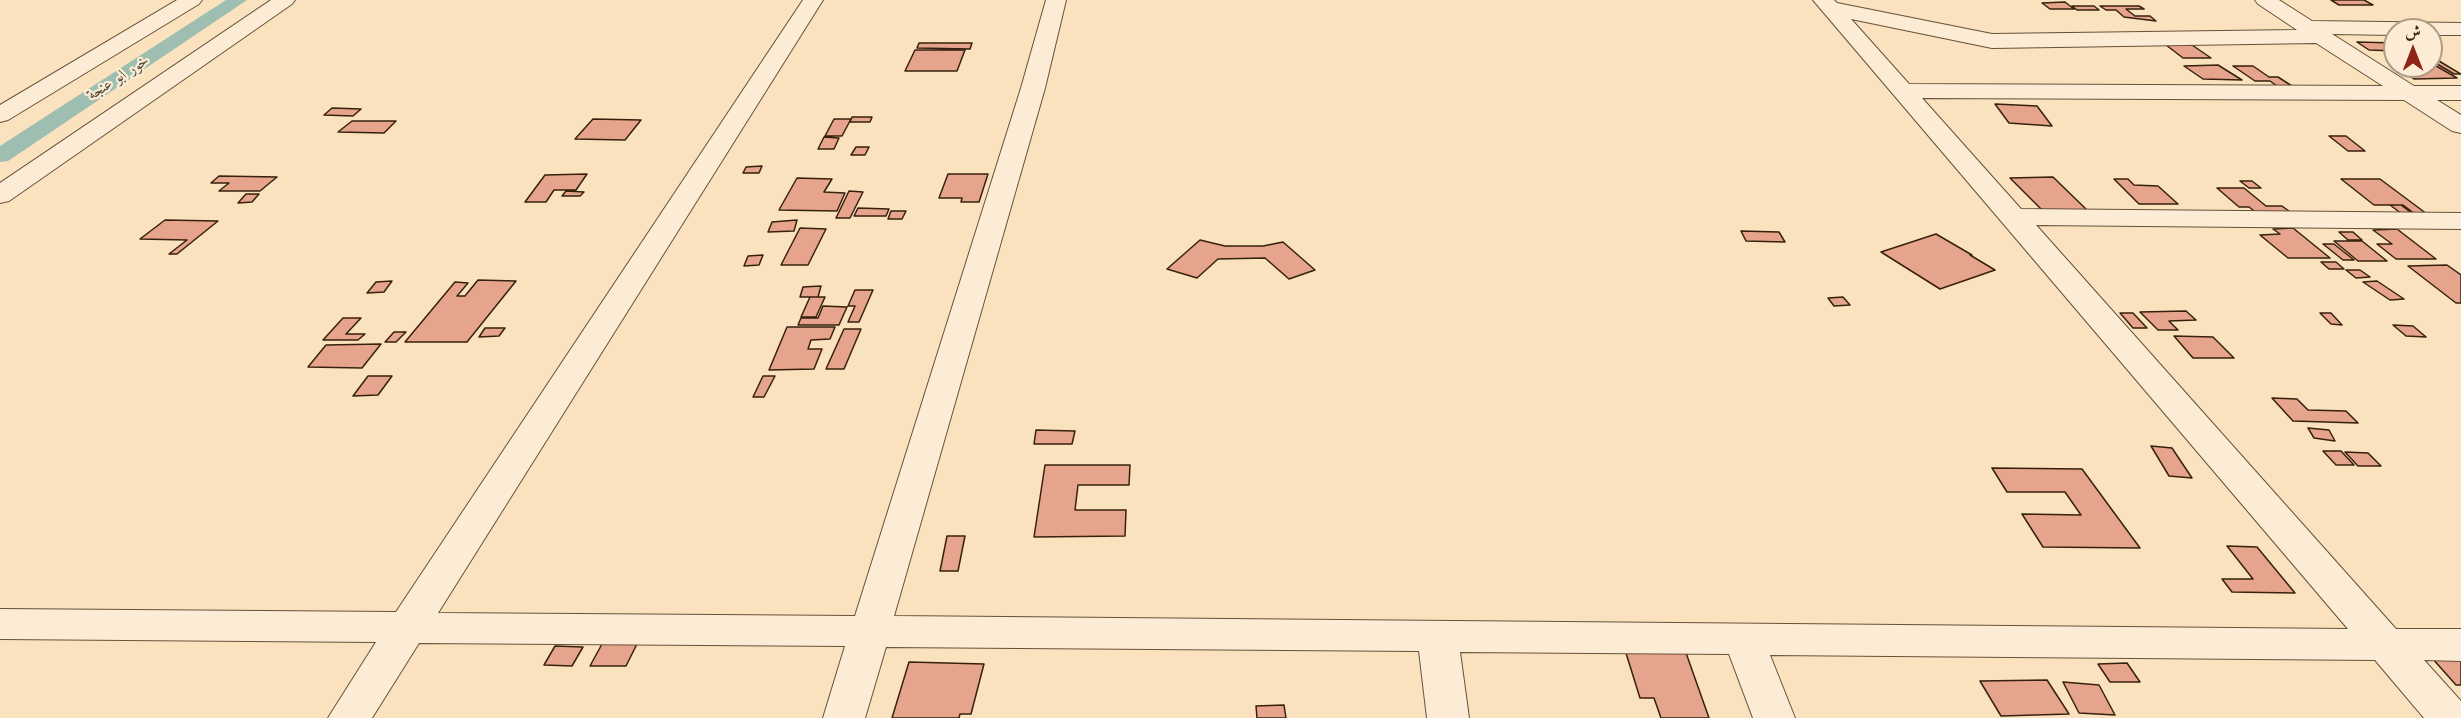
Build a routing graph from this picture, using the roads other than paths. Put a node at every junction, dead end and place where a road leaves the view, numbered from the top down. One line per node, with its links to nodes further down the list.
1 (192, 0): 16 (street)
2 (285, 0): 18 (street)
3 (813, 0): 22 (street)
4 (1056, 0): 23 (street)
5 (2265, 0): 10 (street)
6 (1826, 4): 10 (street); 13 (street)
7 (2461, 29): 8 (street)
8 (2443, 30)
9 (2383, 31): 10 (street)
10 (2313, 32): 14 (street)
11 (2443, 38): 12 (street)
12 (2461, 48)
13 (1902, 91): 14 (street); 19 (street)
14 (2409, 93): 15 (street); 17 (street)
15 (2461, 93)
16 (0, 115)
17 (2461, 126)
18 (0, 195)
19 (2013, 217): 20 (street); 26 (street)
20 (2461, 221)
21 (0, 624): 22 (street)
22 (408, 627): 23 (street); 28 (street)
23 (871, 631): 24 (street); 29 (street)
24 (1437, 635): 25 (street); 30 (street)
25 (1743, 638): 26 (street); 31 (street)
26 (2386, 645): 27 (street); 32 (street)
27 (2461, 645)
28 (349, 718)
29 (844, 718)
30 (1448, 718)
31 (1774, 718)
32 (2450, 718)

